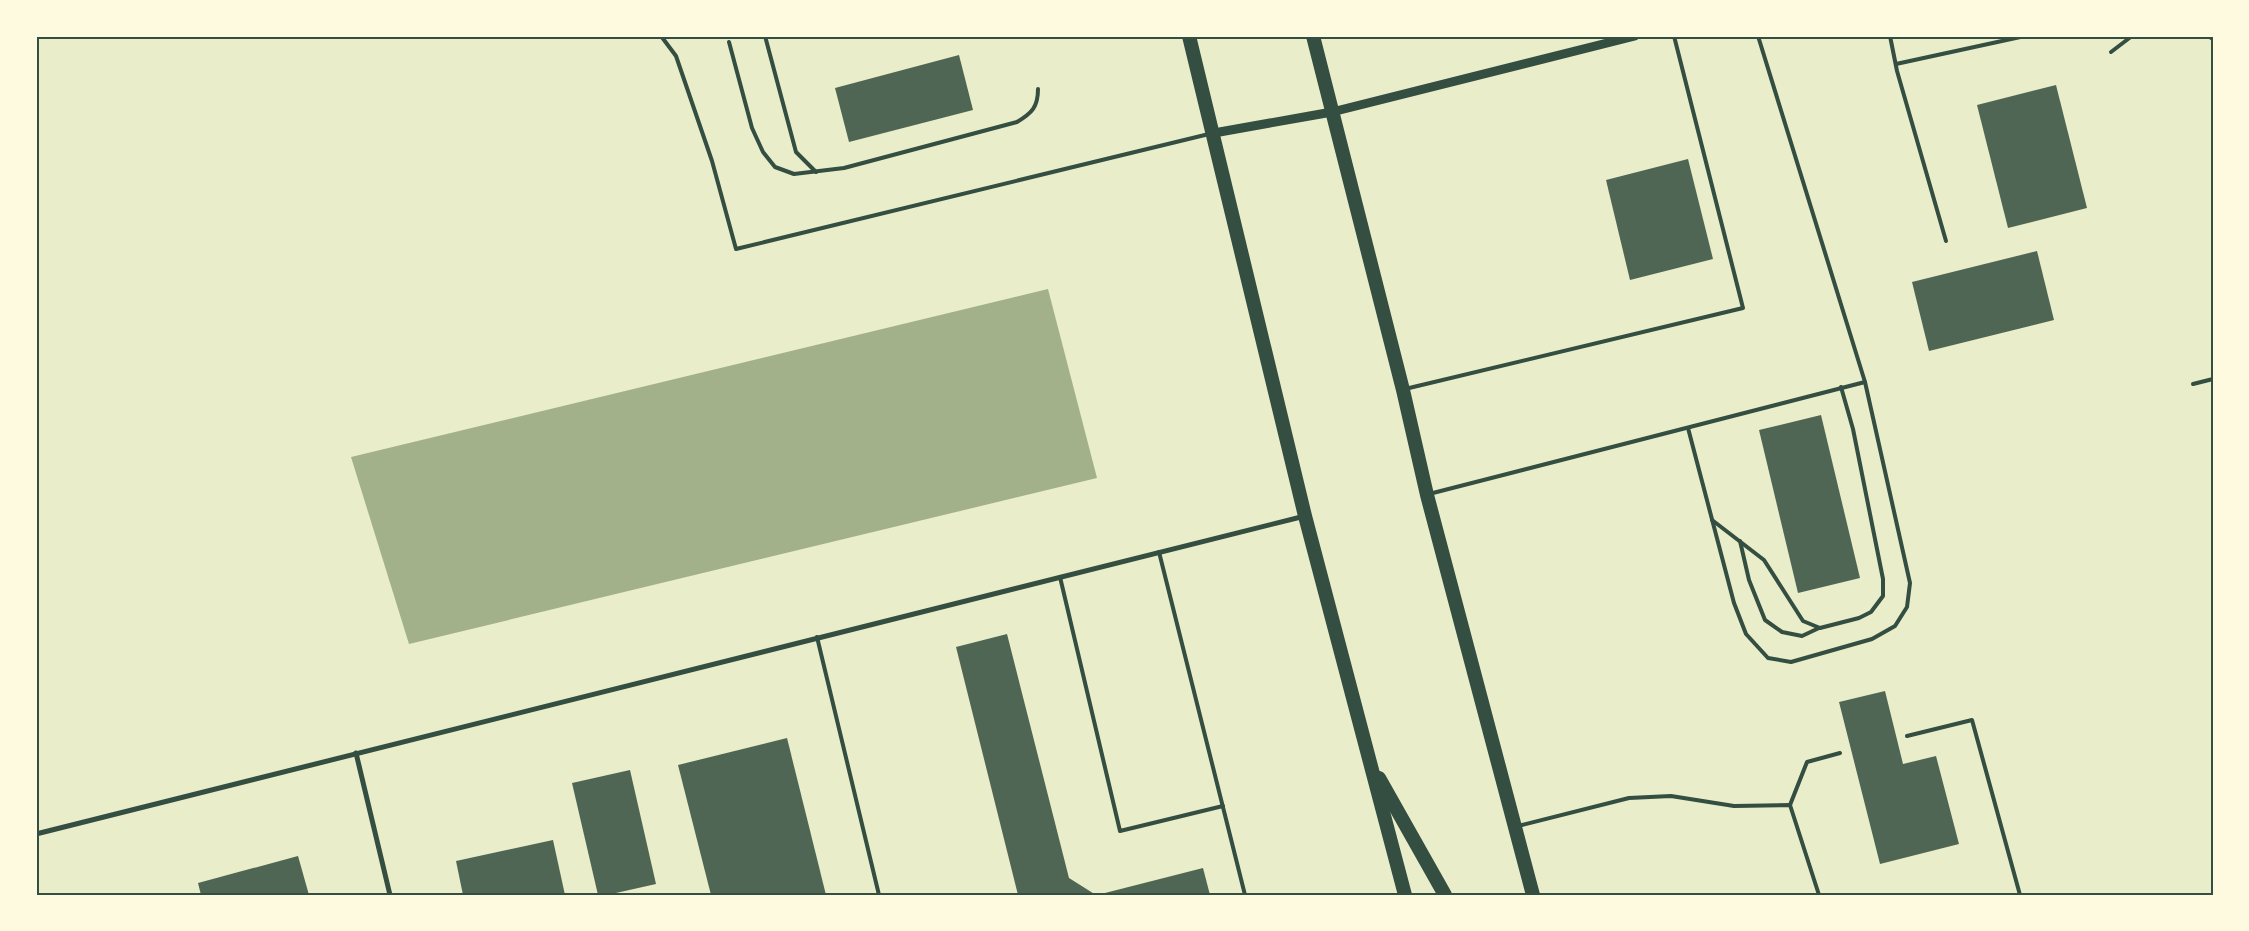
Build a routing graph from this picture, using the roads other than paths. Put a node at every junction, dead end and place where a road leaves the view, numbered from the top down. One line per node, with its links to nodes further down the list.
1 (661, 36): 18 (lane)
2 (765, 36): 19 (lane)
3 (1189, 36): 18 (highway)
4 (1313, 36): 17 (highway)
5 (1635, 36): 17 (street)
6 (1674, 36): 25 (lane)
7 (1758, 36): 22 (lane)
8 (1890, 36): 15 (lane)
9 (2025, 36): 15 (lane)
10 (2132, 36): 14 (lane)
11 (2208, 36): 12 (lane)
12 (2213, 39)
13 (729, 42): 19 (lane)
14 (2111, 52)
15 (1896, 64): 20 (lane)
16 (1038, 89): 19 (lane)
17 (1332, 112): 18 (street); 25 (highway)
18 (1214, 133): 28 (highway)
19 (816, 172)
20 (1946, 241)
21 (2213, 379): 23 (lane)
22 (1865, 382): 24 (lane); 29 (lane)
23 (2193, 384)
24 (1842, 388): 26 (lane); 33 (lane)
25 (1403, 390): 27 (highway)
26 (1688, 428): 27 (lane); 29 (lane)
27 (1427, 495): 41 (highway)
28 (1305, 516): 31 (street); 38 (highway)
29 (1712, 520): 30 (lane)
30 (1740, 542): 33 (lane); 33 (lane)
31 (1159, 552): 32 (street); 40 (lane)
32 (1060, 577): 34 (street); 40 (lane)
33 (1820, 628)
34 (817, 637): 36 (street); 44 (lane)
35 (1907, 736): 50 (lane)
36 (356, 753): 42 (street); 43 (street)
37 (1840, 753): 39 (lane)
38 (1369, 760): 46 (highway); 47 (highway)
39 (1790, 805): 41 (lane); 49 (lane)
40 (1223, 806): 45 (lane)
41 (1515, 827): 48 (highway)
42 (36, 834)
43 (390, 895)
44 (879, 895)
45 (1245, 895)
46 (1406, 895)
47 (1445, 895)
48 (1533, 895)
49 (1819, 895)
50 (2020, 895)

